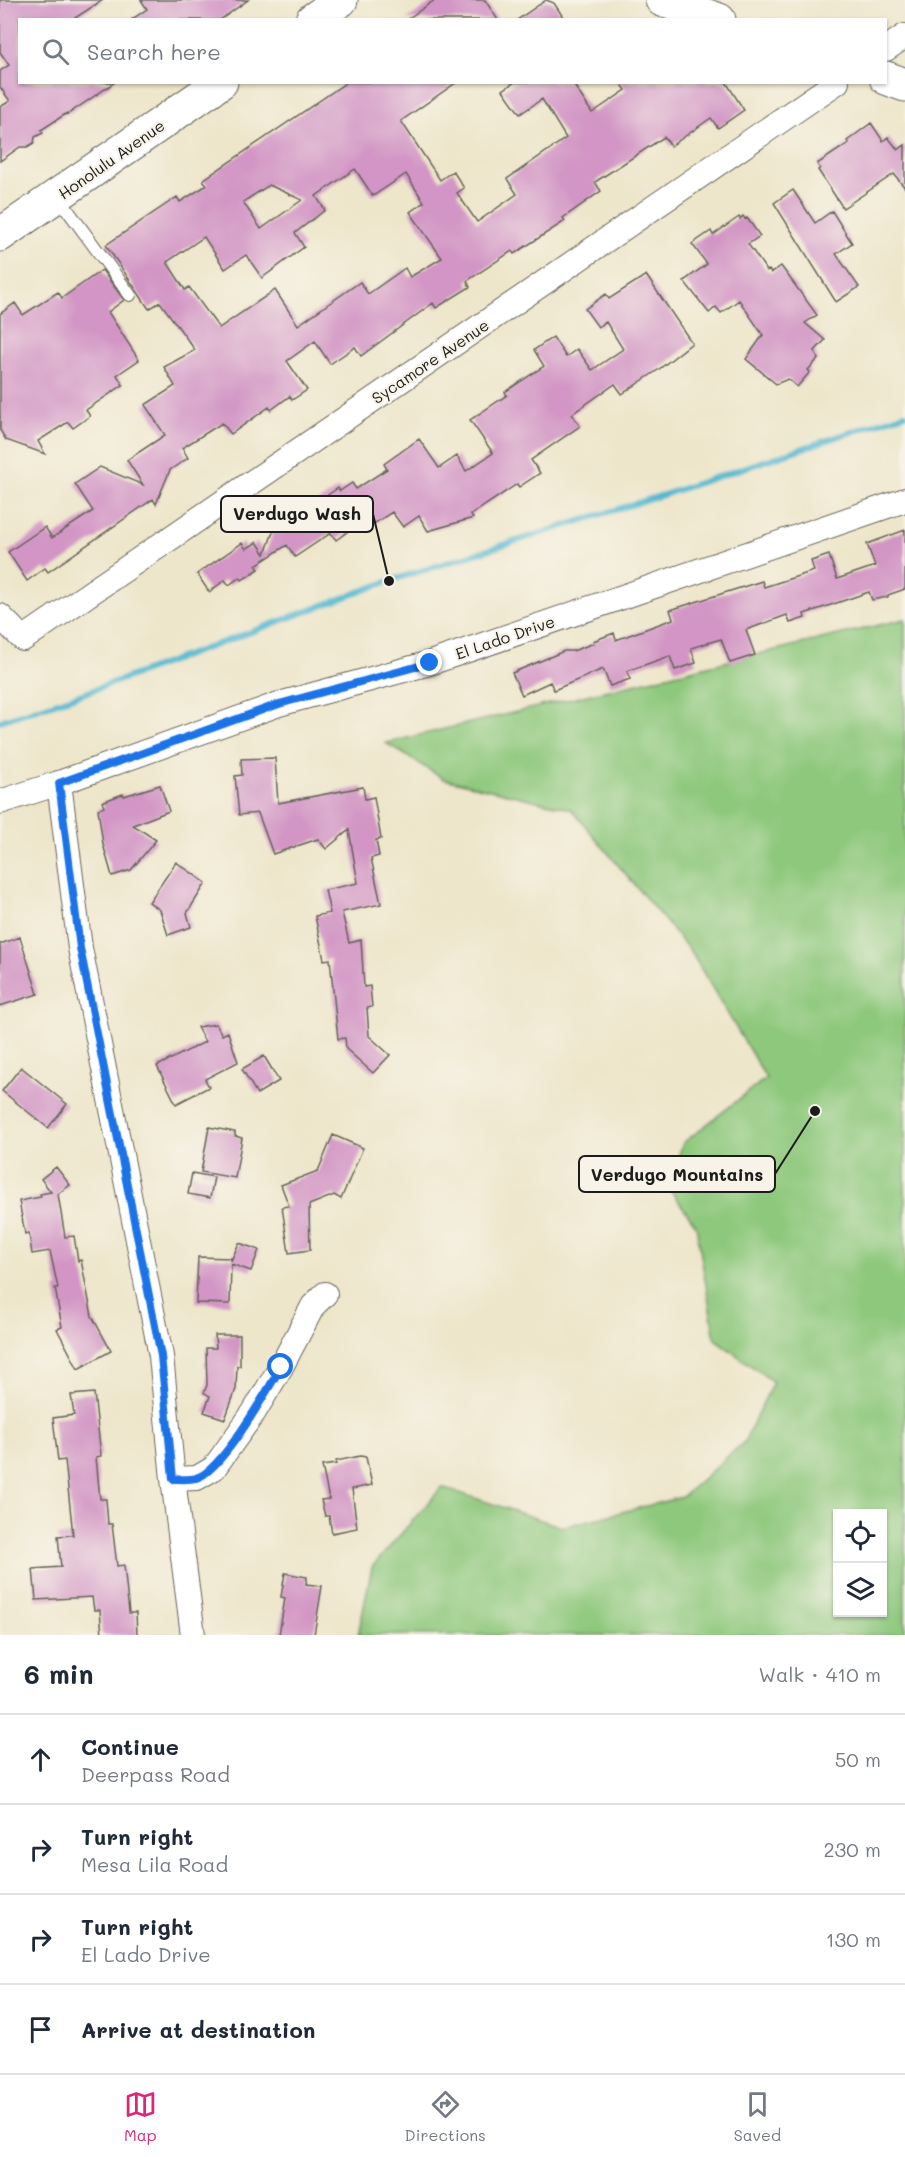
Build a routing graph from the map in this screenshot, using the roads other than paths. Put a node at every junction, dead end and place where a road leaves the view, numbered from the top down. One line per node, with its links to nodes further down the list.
1 (341, 0): 3 (street)
2 (662, 0): 4 (street)
3 (315, 18)
4 (713, 18)
5 (905, 36): 6 (street)
6 (887, 49)
7 (887, 79): 10 (street)
8 (218, 84): 11 (street, Honolulu Avenue)
9 (834, 84): 15 (street, Sycamore Avenue)
10 (905, 85)
11 (57, 196): 12 (street, Honolulu Avenue); 13 (lane)
12 (0, 235)
13 (130, 295)
14 (905, 500): 16 (street, El Lado Drive)
15 (9, 631)
16 (59, 783): 17 (street, El Lado Drive); 19 (street)
17 (0, 802)
18 (325, 1294): 19 (street)
19 (173, 1479): 20 (street)
20 (194, 1635)

